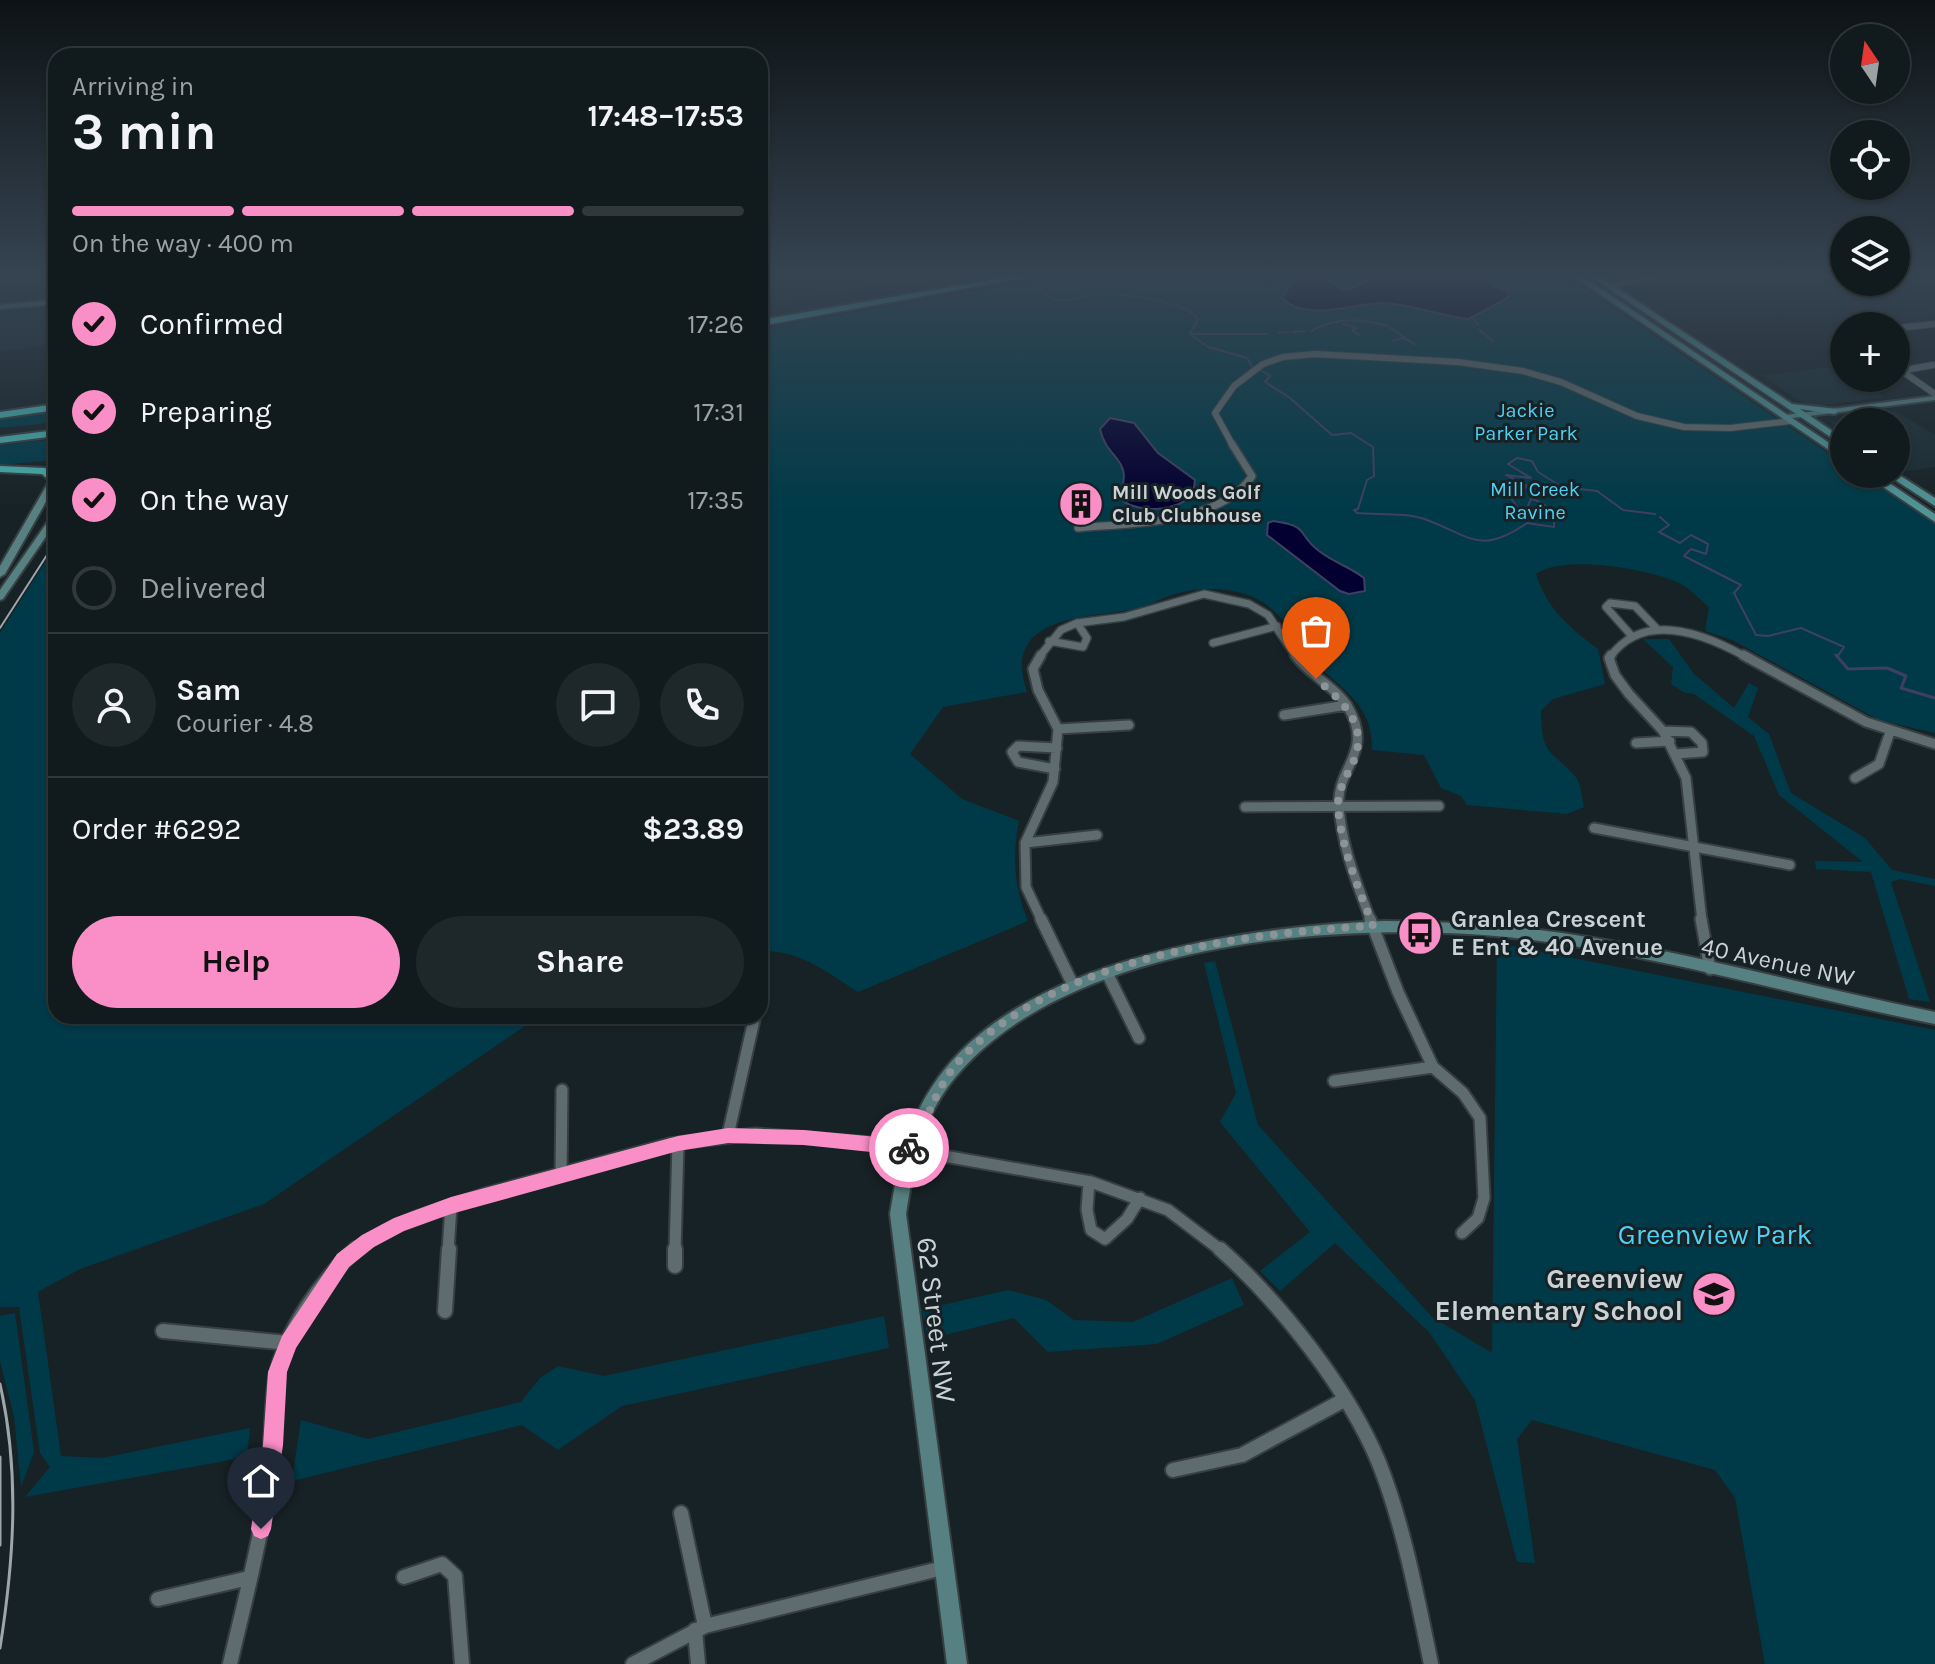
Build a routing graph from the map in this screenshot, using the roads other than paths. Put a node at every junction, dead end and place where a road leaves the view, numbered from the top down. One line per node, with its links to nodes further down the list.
1 (1690, 354): 16 (main road)
2 (1710, 354): 9 (main road)
3 (1933, 365): 4 (street)
4 (1910, 368)
5 (1910, 376): 7 (street)
6 (1910, 379): 8 (street)
7 (1935, 387)
8 (1935, 397): 11 (street); 15 (street)
9 (1776, 398): 12 (main road); 15 (main road)
10 (48, 407): 14 (highway)
11 (1856, 408)
12 (1830, 411)
13 (1830, 412): 15 (street)
14 (0, 415)
15 (1806, 417): 16 (street); 19 (main road)
16 (1785, 420): 22 (main road); 32 (street)
17 (48, 428): 18 (highway)
18 (0, 433)
19 (1830, 433)
20 (48, 434): 21 (highway)
21 (0, 440)
22 (1830, 448)
23 (48, 464): 24 (highway)
24 (0, 469): 25 (highway)
25 (48, 473)
26 (1910, 487): 29 (main road)
27 (1890, 488): 30 (main road)
28 (48, 490): 33 (street)
29 (1935, 503)
30 (1935, 519)
31 (48, 528): 34 (street)
32 (1078, 528)
33 (0, 574)
34 (0, 597)
35 (1077, 623): 36 (street); 39 (street); 39 (street)
36 (1277, 626): 40 (street); 43 (street)
37 (1657, 629): 38 (street); 38 (street); 41 (street)
38 (1630, 634): 47 (street)
39 (1049, 641): 46 (street)
40 (1213, 643)
41 (1764, 667): 42 (street); 48 (street)
42 (1757, 678)
43 (1347, 705): 44 (street); 56 (street)
44 (1284, 715)
45 (1129, 725): 46 (street)
46 (1058, 729): 52 (street)
47 (1663, 731): 49 (street); 53 (street)
48 (1890, 732): 51 (street); 55 (street)
49 (1670, 741): 50 (street); 53 (street)
50 (1636, 743)
51 (1935, 744)
52 (1057, 748): 54 (street); 54 (street)
53 (1676, 754): 62 (street)
54 (1055, 769): 61 (street)
55 (1855, 778)
56 (1338, 804): 57 (street); 58 (street); 64 (street)
57 (1439, 806)
58 (1245, 807)
59 (1594, 828): 62 (street)
60 (1097, 835): 61 (street)
61 (1025, 843): 67 (street)
62 (1692, 844): 63 (street); 65 (street)
63 (1790, 865)
64 (1373, 926): 65 (street, 40 Avenue NW); 66 (street, 40 Avenue NW); 72 (street)
65 (1710, 969): 69 (street, 40 Avenue NW)
66 (1107, 973): 67 (street, 40 Avenue NW); 71 (street)
67 (1073, 985): 68 (street, 40 Avenue NW)
68 (1009, 1017): 77 (street, 62 Street NW)
69 (1935, 1018)
70 (753, 1024): 75 (street)
71 (1139, 1038)
72 (1433, 1067): 73 (street); 82 (street)
73 (1334, 1081)
74 (562, 1090): 78 (street)
75 (728, 1135): 76 (street); 77 (street)
76 (678, 1144): 78 (street); 83 (street)
77 (910, 1148): 79 (street); 90 (street, 62 Street NW)
78 (561, 1174): 81 (street)
79 (1089, 1182): 80 (street); 80 (street)
80 (1140, 1198): 87 (street)
81 (451, 1206): 84 (street); 86 (street)
82 (1462, 1233)
83 (675, 1266)
84 (445, 1311)
85 (163, 1331): 86 (street)
86 (289, 1343): 92 (street)
87 (1344, 1400): 88 (street); 100 (street)
88 (1173, 1470)
89 (681, 1513): 94 (street)
90 (943, 1568): 94 (street); 99 (street, 62 Street NW)
91 (404, 1577): 96 (street)
92 (249, 1578): 93 (street); 95 (street)
93 (158, 1599)
94 (700, 1628): 97 (street); 98 (street)
95 (230, 1664)
96 (462, 1664)
97 (633, 1664)
98 (698, 1664)
99 (957, 1664)
100 (1431, 1664)

